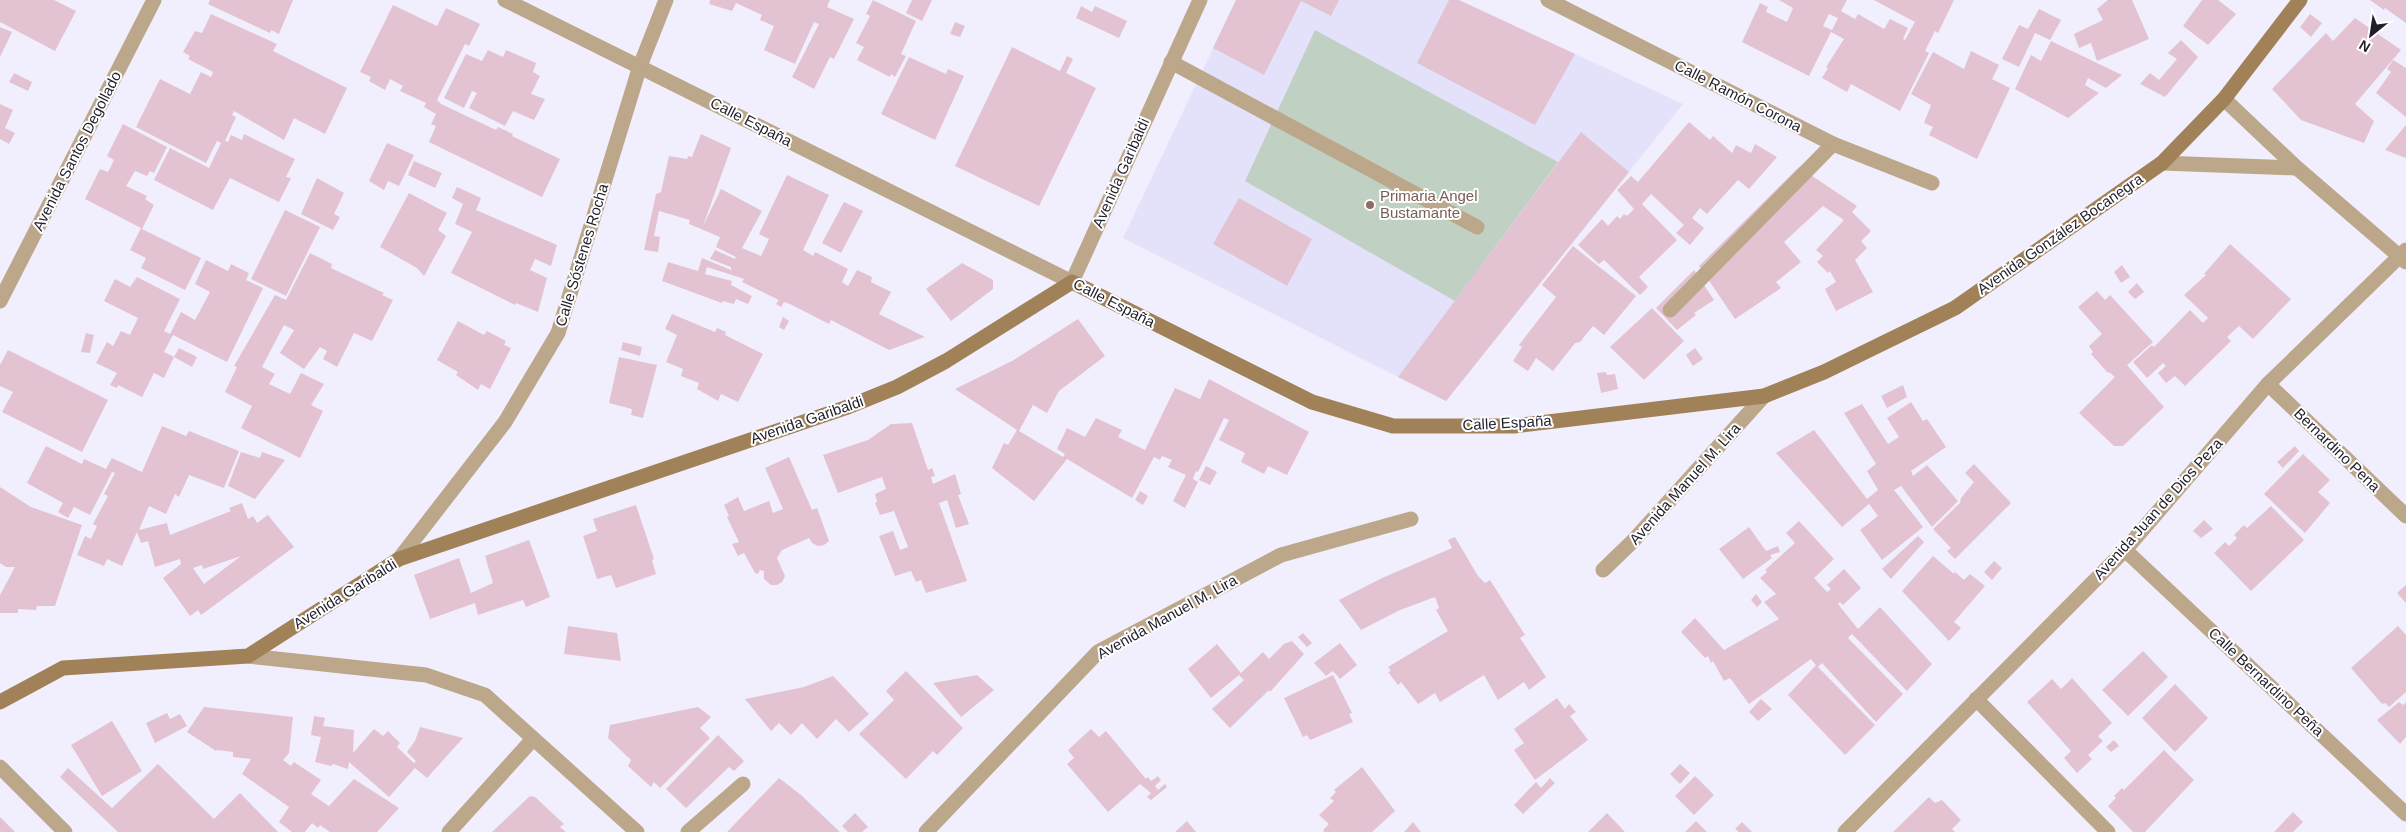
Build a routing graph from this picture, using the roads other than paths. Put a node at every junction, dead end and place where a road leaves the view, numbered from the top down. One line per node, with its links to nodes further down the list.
1 (154, 0): 17 (street, Avenida Santos Degollado)
2 (505, 0): 8 (street, Calle España)
3 (666, 0): 8 (street, Calle Sóstenes Rocha)
4 (1200, 0): 7 (street, Avenida Garibaldi)
5 (1548, 0): 10 (street, Calle Ramón Corona)
6 (2300, 0): 9 (street, Avenida González Bocanegra)
7 (1171, 62): 14 (street); 16 (street, Avenida Garibaldi)
8 (640, 66): 16 (street, Calle España); 24 (street, Calle Sóstenes Rocha)
9 (2224, 99): 11 (street, Avenida González Bocanegra); 12 (street)
10 (1833, 144): 13 (street, Calle Ramón Corona); 18 (street)
11 (2162, 163): 12 (street); 20 (street, Avenida González Bocanegra)
12 (2298, 168): 15 (street)
13 (1932, 183)
14 (1476, 227)
15 (2404, 257): 19 (street, Avenida Juan de Dios Peza)
16 (1072, 282): 20 (street, Calle España); 24 (street, Avenida Garibaldi)
17 (0, 301)
18 (1670, 310)
19 (2268, 384): 21 (street, Bernardino Pena); 23 (street, Avenida Juan de Dios Peza)
20 (1764, 396): 25 (street, Avenida Manuel M. Lira)
21 (2406, 516)
22 (1411, 520): 37 (street, Avenida Manuel M. Lira)
23 (2125, 550): 27 (street, Avenida Juan de Dios Peza); 32 (street, Calle Bernardino Peña)
24 (399, 559): 26 (street, Avenida Garibaldi)
25 (1603, 570)
26 (248, 656): 28 (street); 29 (street)
27 (1976, 699): 38 (street, Avenida Juan de Dios Peza); 39 (street)
28 (0, 702)
29 (533, 740): 34 (street); 35 (street)
30 (0, 768): 33 (street)
31 (743, 784): 36 (street)
32 (2406, 814)
33 (65, 832)
34 (449, 832)
35 (637, 832)
36 (688, 832)
37 (926, 832)
38 (1845, 832)
39 (2108, 832)

